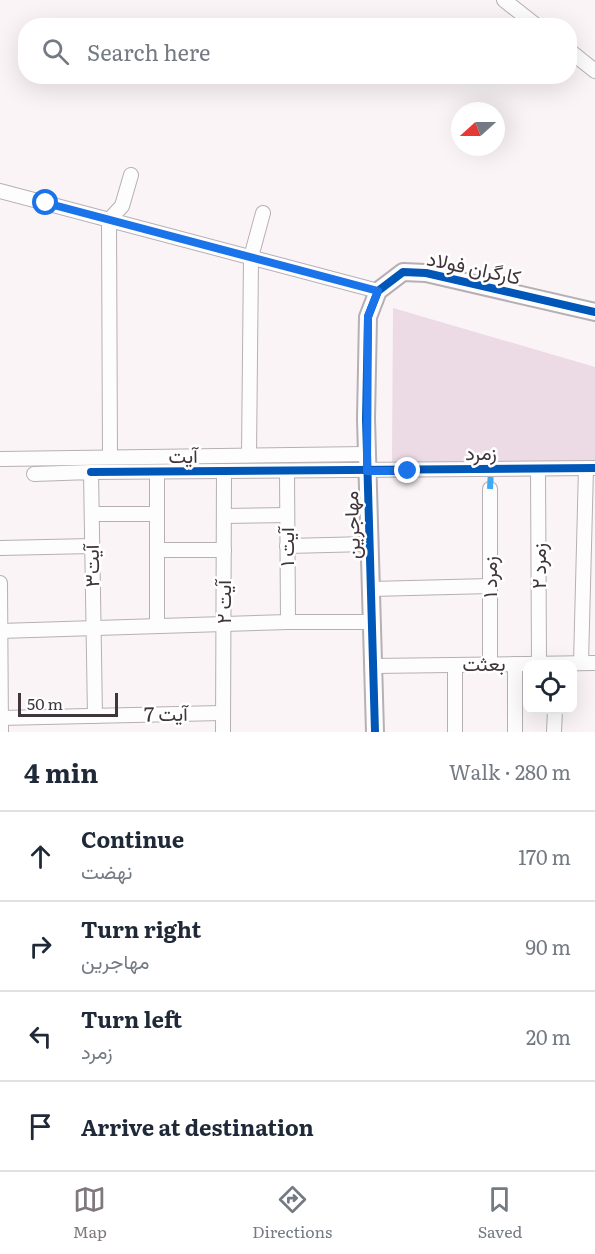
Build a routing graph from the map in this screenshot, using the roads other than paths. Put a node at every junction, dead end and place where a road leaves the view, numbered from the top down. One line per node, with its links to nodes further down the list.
1 (504, 0): 2 (street)
2 (527, 18)
3 (577, 57): 4 (street)
4 (595, 71)
5 (131, 175): 8 (street)
6 (0, 191): 8 (street)
7 (263, 213): 9 (street)
8 (109, 220): 9 (street); 14 (street)
9 (251, 257): 10 (street); 13 (street)
10 (378, 291): 11 (street, کارگران فولاد); 12 (street, مهاجرین)
11 (595, 312)
12 (367, 454): 13 (street, آیت); 19 (street, مهاجرین)
13 (249, 455): 14 (street, آیت)
14 (110, 457): 15 (street, آیت)
15 (0, 459)
16 (590, 468): 17 (street, زمرد); 45 (street)
17 (538, 469): 19 (street, زمرد); 44 (street, زمرد ۲)
18 (287, 471): 19 (street, زمرد); 22 (street, زمرد); 27 (street, آیت ۱)
19 (367, 471): 29 (street, مهاجرین)
20 (91, 472): 21 (street, زمرد); 23 (street); 25 (street, آیت۳)
21 (157, 472): 22 (street, زمرد); 26 (street)
22 (224, 472): 28 (street, آیت ۲)
23 (34, 474)
24 (490, 489): 36 (street, زمرد ۱)
25 (92, 514): 26 (street); 30 (street, آیت۳)
26 (157, 514): 33 (street)
27 (287, 515): 28 (street); 31 (street, آیت ۱)
28 (224, 516): 34 (street, آیت ۲)
29 (369, 544): 31 (street); 37 (street, مهاجرین)
30 (92, 546): 32 (street); 42 (street, آیت۳)
31 (287, 546): 38 (street, آیت ۱)
32 (0, 548)
33 (157, 550): 34 (street); 41 (street)
34 (224, 550): 40 (street, آیت ۲)
35 (0, 583): 43 (street)
36 (490, 586): 37 (street); 47 (street, زمرد ۱)
37 (370, 589): 39 (street, مهاجرین)
38 (288, 622): 39 (street); 40 (street)
39 (372, 622): 50 (street, مهاجرین)
40 (224, 624): 41 (street); 51 (street, آیت ۲)
41 (157, 626): 42 (street)
42 (93, 628): 43 (street); 53 (street, آیت۳)
43 (0, 631): 54 (street)
44 (539, 660)
45 (588, 663)
46 (455, 664): 47 (street, بعثت); 50 (street, بعثت); 58 (street)
47 (489, 664): 48 (street, بعثت)
48 (516, 664): 49 (street, بعثت); 59 (street)
49 (523, 664)
50 (373, 666): 55 (street, مهاجرین)
51 (222, 713): 53 (street, آیت 7); 56 (street, آیت ۲)
52 (555, 714): 60 (street)
53 (95, 716): 54 (street, آیت 7)
54 (1, 723)
55 (374, 724): 57 (street)
56 (223, 732)
57 (366, 732)
58 (455, 732)
59 (515, 732)
60 (554, 732)

